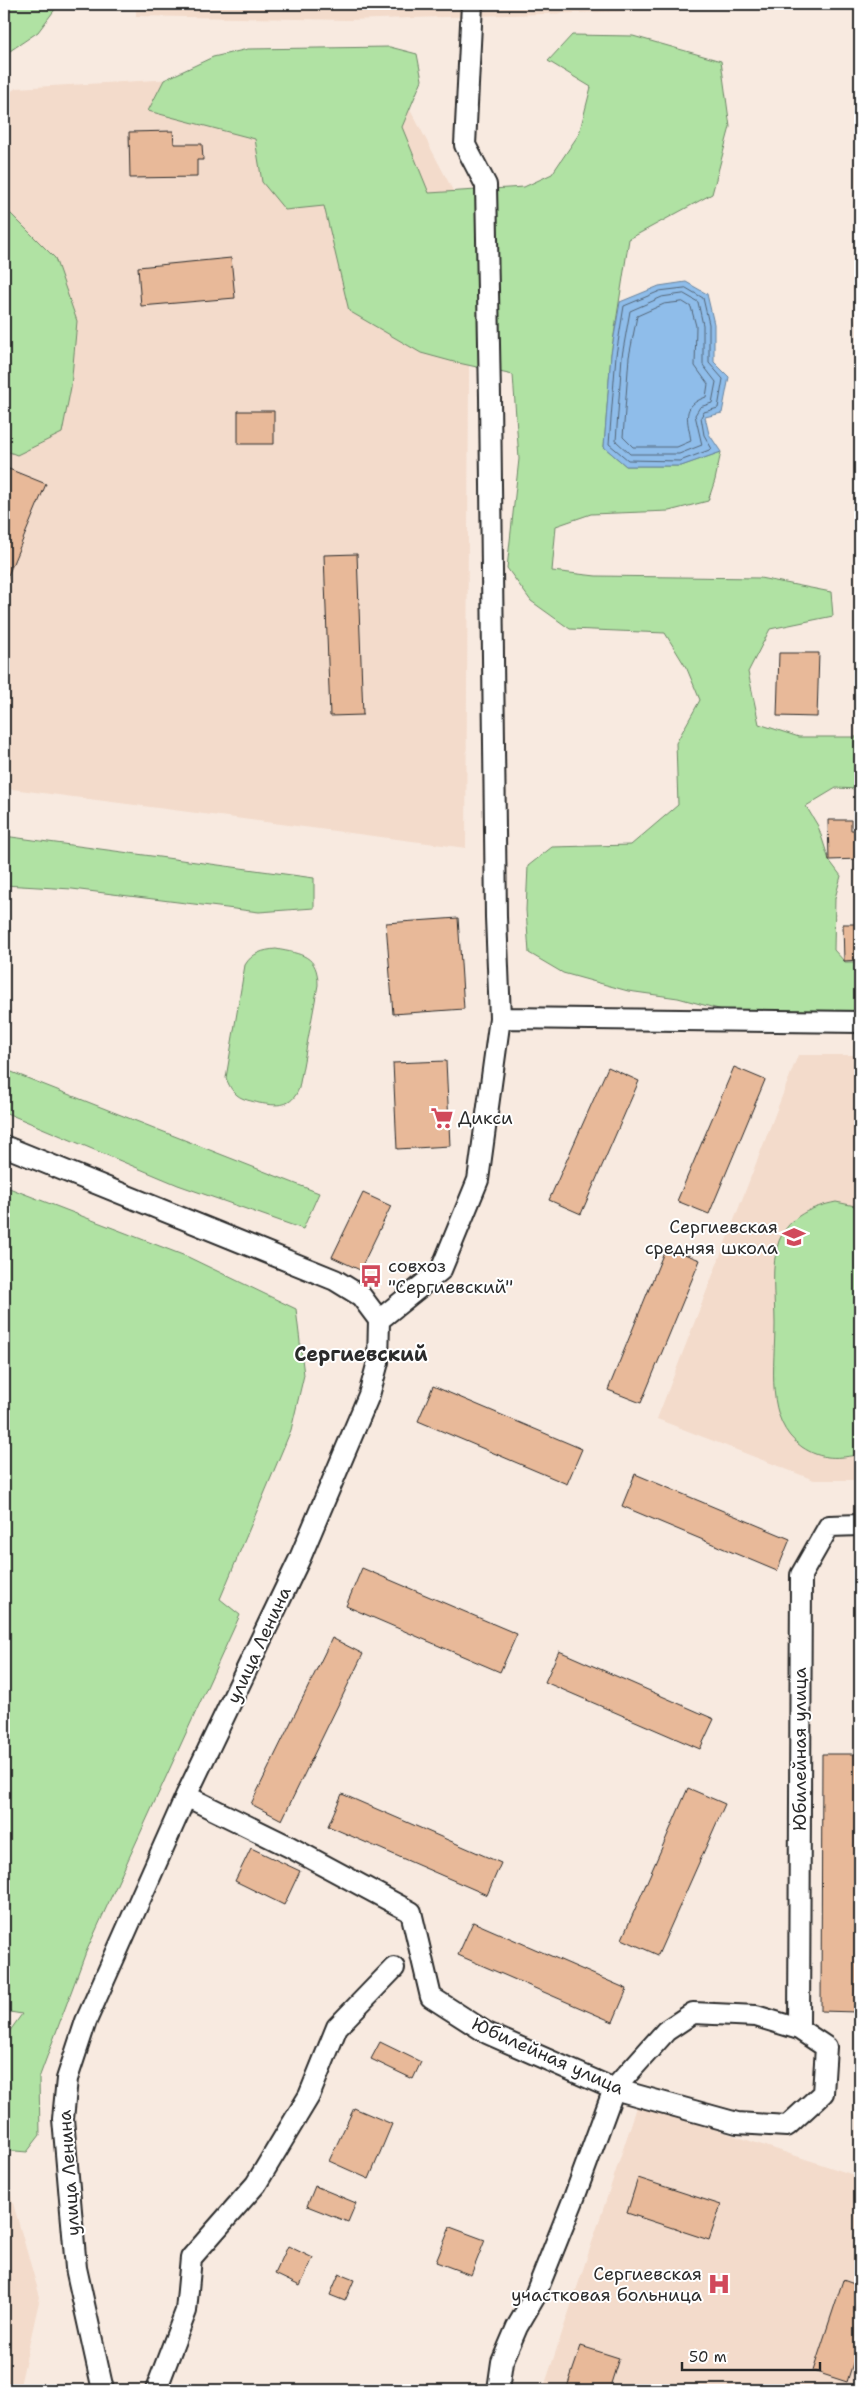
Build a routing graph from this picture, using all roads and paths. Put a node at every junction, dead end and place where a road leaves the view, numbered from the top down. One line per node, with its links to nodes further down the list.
1 (472, 4): 2 (street)
2 (500, 1018): 3 (street); 5 (street)
3 (860, 1022)
4 (4, 1146): 5 (street)
5 (379, 1320): 7 (street, улица Ленина)
6 (860, 1525): 9 (street, Юбилейная улица)
7 (186, 1796): 10 (street, Юбилейная улица); 11 (street, улица Ленина)
8 (394, 1968): 12 (street)
9 (799, 2029): 10 (street); 10 (street, Юбилейная улица)
10 (614, 2089): 13 (street)
11 (103, 2390)
12 (156, 2390)
13 (498, 2390)

